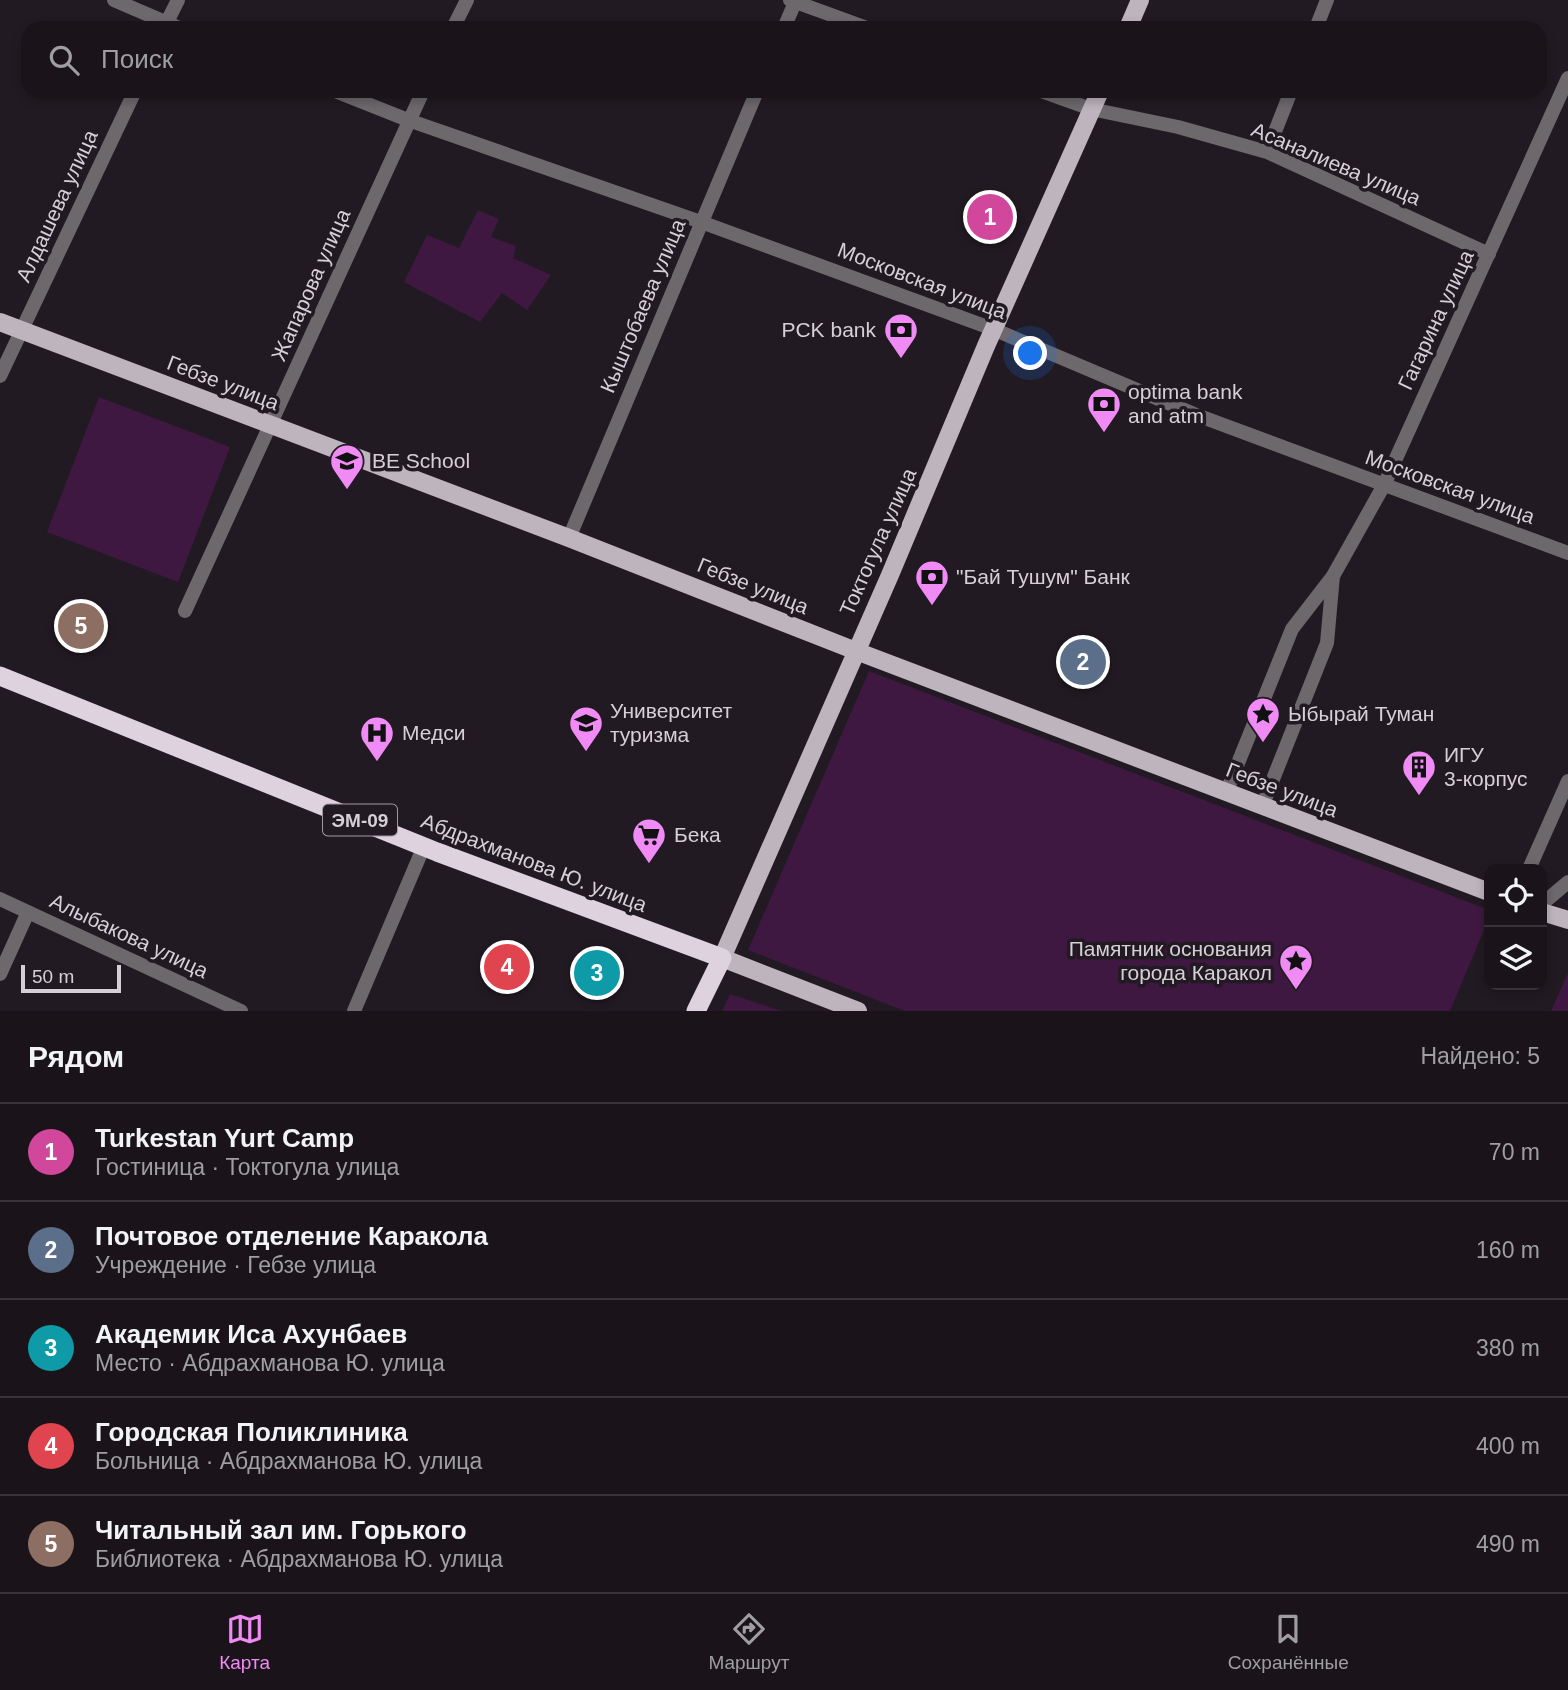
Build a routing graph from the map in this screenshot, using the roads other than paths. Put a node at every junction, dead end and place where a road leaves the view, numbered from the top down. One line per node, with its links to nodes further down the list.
1 (114, 0): 7 (street)
2 (178, 0): 8 (street)
3 (467, 0): 9 (street)
4 (1140, 0): 12 (main road)
5 (1326, 0): 13 (street)
6 (794, 1): 10 (street); 11 (street)
7 (159, 21)
8 (172, 21)
9 (456, 21)
10 (787, 21)
11 (848, 21)
12 (1131, 21)
13 (1318, 21)
14 (1568, 78): 26 (street, Гагарина улица)
15 (132, 98): 28 (street, Алдашева улица)
16 (353, 98): 23 (street, Московская улица)
17 (419, 98): 23 (street, Жапарова улица)
18 (754, 98): 25 (street, Кыштобаева улица)
19 (1060, 98): 22 (street, Асаналиева улица)
20 (1096, 98): 22 (main road, Токтогула улица)
21 (1288, 98): 24 (street)
22 (1091, 109): 24 (street, Асаналиева улица); 29 (main road, Токтогула улица)
23 (408, 120): 25 (street, Московская улица); 31 (street, Жапарова улица)
24 (1266, 152): 26 (street, Асаналиева улица)
25 (701, 222): 29 (street, Московская улица); 33 (street, Кыштобаева улица)
26 (1489, 254): 32 (street, Гагарина улица)
27 (0, 321): 28 (main road, Гебзе улица)
28 (23, 329): 30 (street, Алдашева улица); 31 (main road, Гебзе улица)
29 (993, 329): 32 (street, Московская улица); 37 (main road, Токтогула улица)
30 (0, 376)
31 (270, 425): 33 (main road, Гебзе улица); 36 (street, Жапарова улица)
32 (1384, 485): 34 (street, Московская улица); 35 (street, Гагарина улица)
33 (569, 538): 37 (main road, Гебзе улица)
34 (1568, 554)
35 (1333, 576): 40 (street, Гагарина улица); 41 (street, Гагарина улица)
36 (185, 611)
37 (856, 651): 40 (main road, Гебзе улица); 51 (main road, Токтогула улица)
38 (0, 676): 42 (highway, Абдрахманова Ю. улица / ЭМ-09)
39 (1568, 780): 43 (street)
40 (1226, 793): 41 (main road, Гебзе улица)
41 (1262, 807): 45 (main road, Гебзе улица)
42 (424, 846): 51 (highway, Абдрахманова Ю. улица / ЭМ-09); 54 (street)
43 (1532, 864)
44 (1568, 882): 47 (street)
45 (1484, 890)
46 (0, 899): 48 (street, Алыбакова улица)
47 (1547, 900)
48 (28, 912): 52 (street); 53 (street, Алыбакова улица)
49 (1547, 914): 50 (main road)
50 (1568, 920)
51 (722, 958): 55 (highway, Токтогула улица); 56 (main road, Абдрахманова Ю. улица)
52 (0, 974)
53 (241, 1011)
54 (354, 1011)
55 (696, 1011)
56 (858, 1011)

